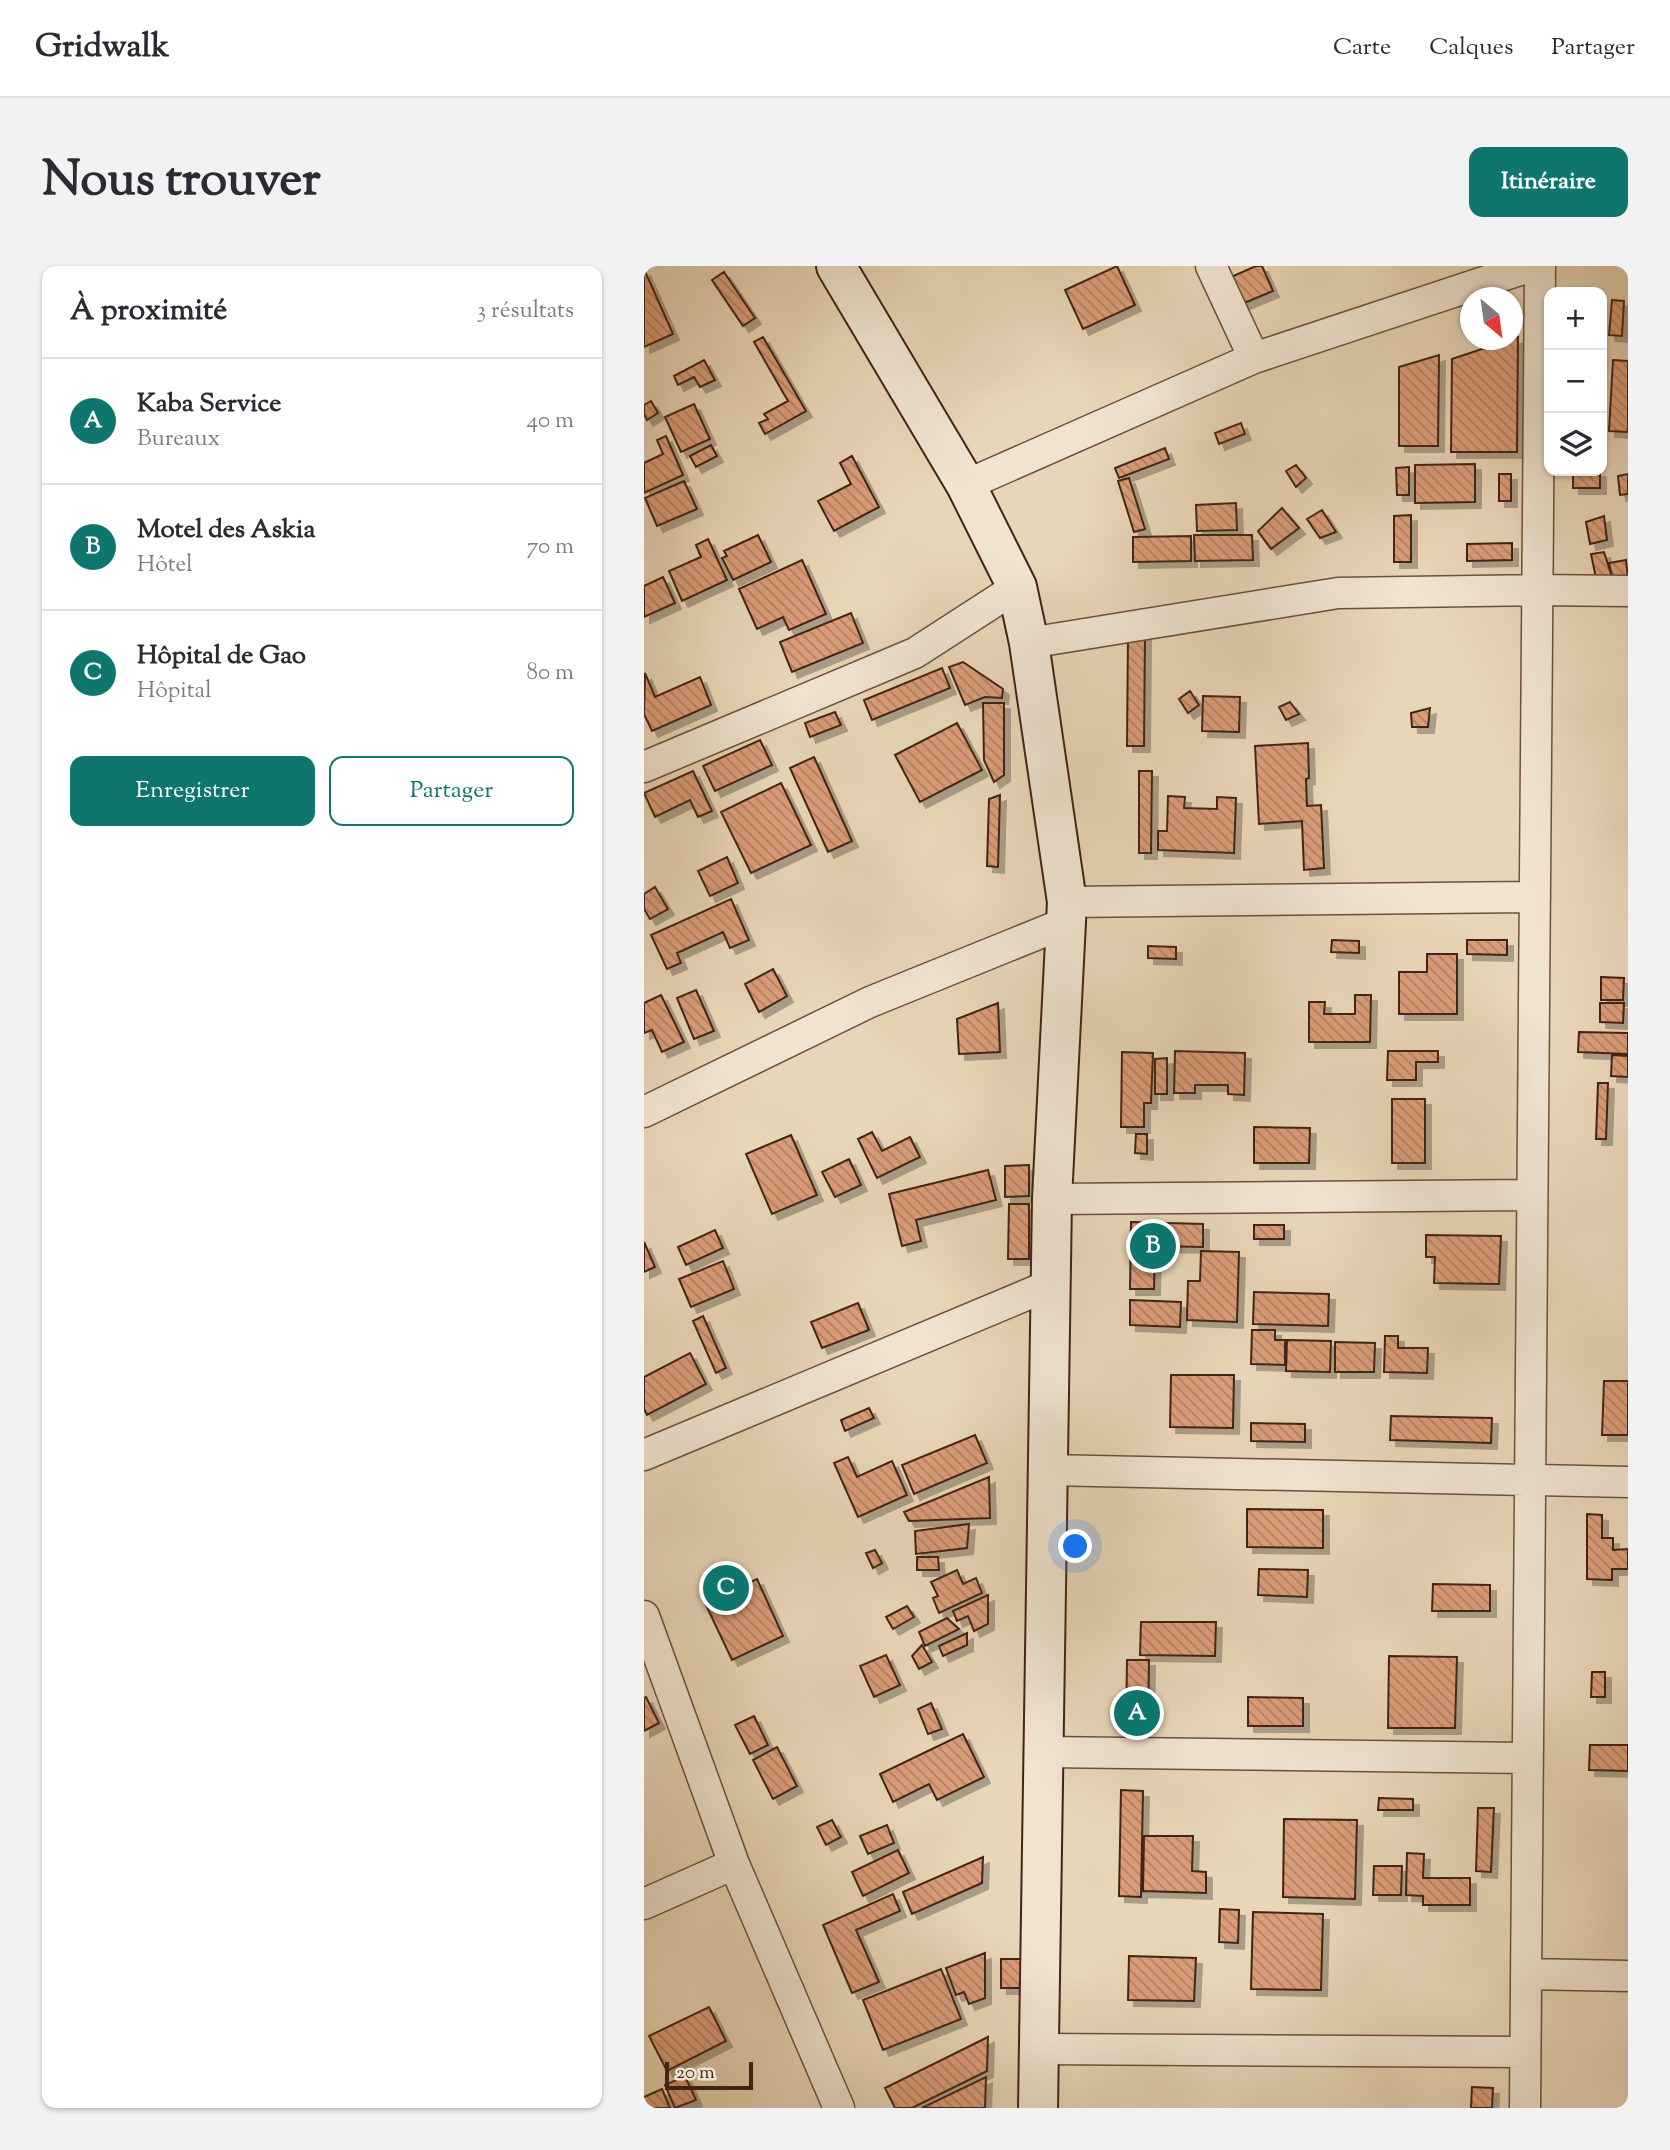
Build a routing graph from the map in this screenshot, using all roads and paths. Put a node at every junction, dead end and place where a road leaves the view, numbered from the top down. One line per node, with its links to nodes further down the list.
1 (1211, 266): 5 (street)
2 (1532, 266): 5 (street)
3 (1540, 266): 8 (street)
4 (839, 267): 6 (street)
5 (1254, 358): 6 (street)
6 (966, 485): 7 (street)
7 (1017, 587): 10 (street); 11 (street)
8 (1537, 590): 9 (street); 10 (street); 12 (street)
9 (1628, 591)
10 (1029, 643): 13 (street)
11 (644, 767)
12 (1535, 897): 13 (street); 15 (street)
13 (1066, 912): 14 (street); 16 (street)
14 (644, 1112)
15 (1532, 1195): 16 (street); 20 (street)
16 (1052, 1199): 17 (street)
17 (1050, 1285): 18 (street); 19 (street)
18 (644, 1455)
19 (1047, 1470): 20 (street); 23 (street)
20 (1530, 1479): 21 (street); 24 (street)
21 (1628, 1482)
22 (644, 1616): 25 (street)
23 (1045, 1752): 24 (street); 29 (street)
24 (1527, 1758): 27 (street)
25 (734, 1864): 26 (street); 31 (street)
26 (644, 1904)
27 (1526, 1975): 28 (street); 30 (street)
28 (1628, 1976)
29 (1039, 2049): 30 (street); 32 (street)
30 (1525, 2052): 33 (street)
31 (839, 2108)
32 (1038, 2108)
33 (1525, 2108)

